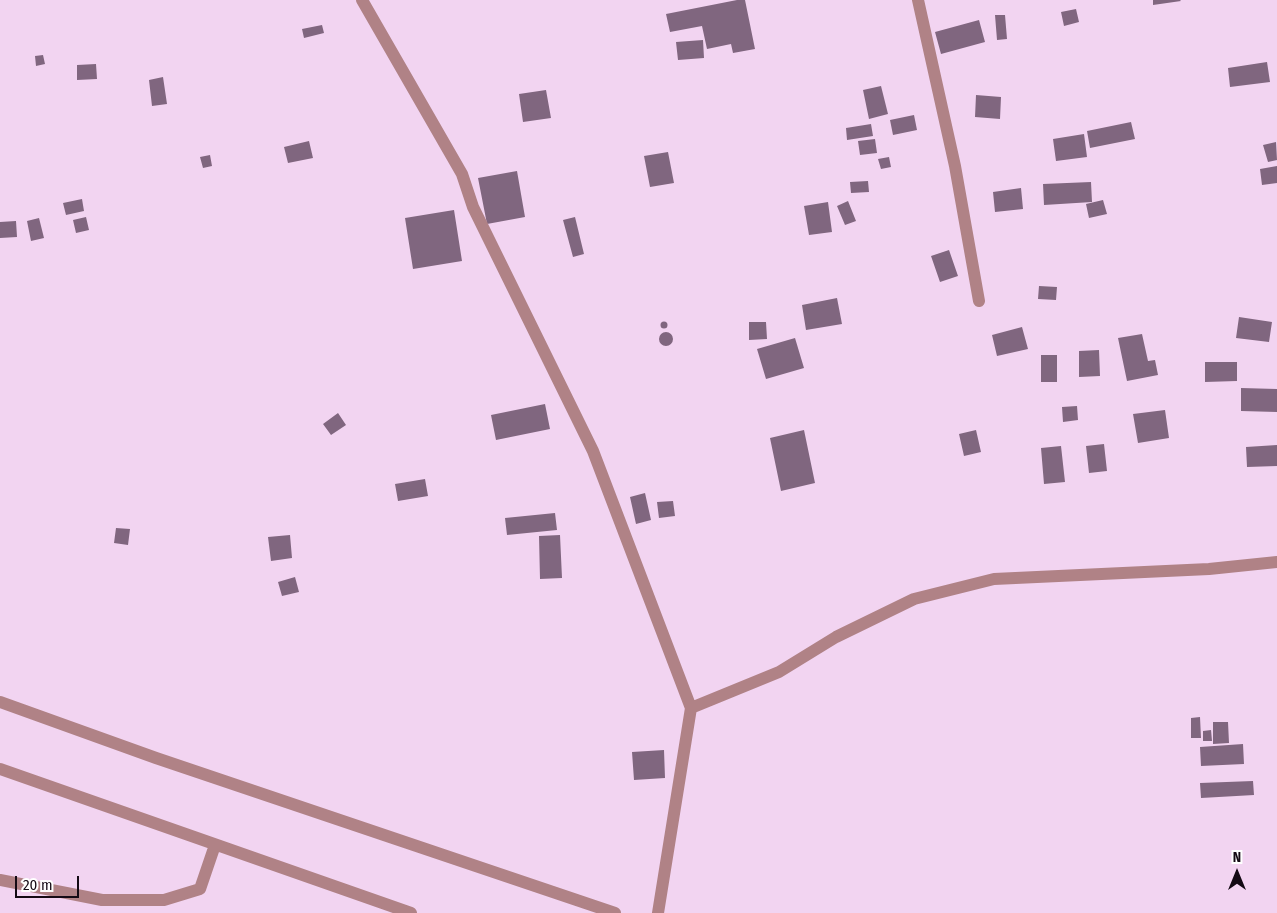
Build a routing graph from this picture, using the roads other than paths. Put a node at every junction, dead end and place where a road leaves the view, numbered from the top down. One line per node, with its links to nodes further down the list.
1 (362, 0): 6 (street)
2 (918, 0): 3 (street)
3 (979, 301)
4 (1277, 562): 6 (street)
5 (0, 702): 11 (street)
6 (690, 708): 12 (street)
7 (0, 769): 8 (street)
8 (215, 845): 9 (street); 10 (street)
9 (0, 880)
10 (411, 913)
11 (616, 913)
12 (658, 913)

